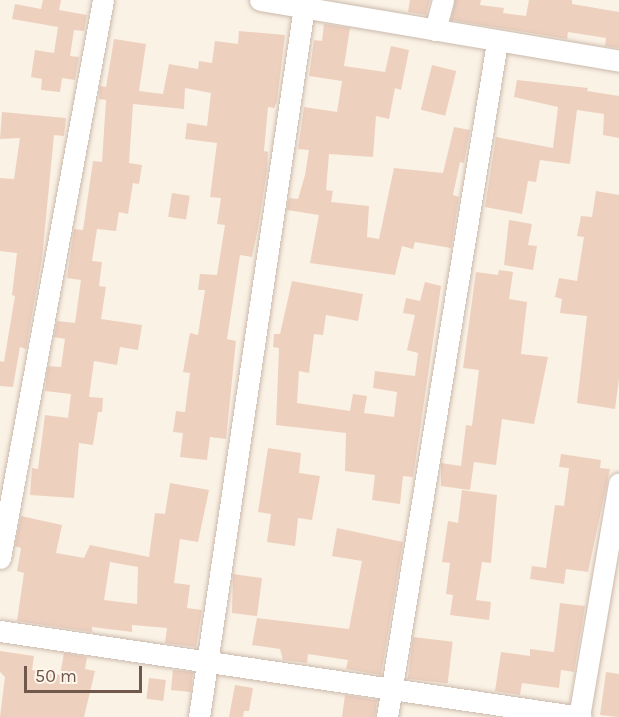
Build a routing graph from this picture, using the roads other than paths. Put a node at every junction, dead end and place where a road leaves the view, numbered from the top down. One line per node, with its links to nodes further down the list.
1 (103, 0): 9 (street)
2 (260, 0): 4 (street)
3 (443, 0): 5 (street)
4 (304, 4): 5 (street); 11 (street)
5 (435, 30): 6 (street)
6 (498, 42): 7 (street); 12 (street)
7 (619, 61)
8 (618, 495): 15 (street)
9 (0, 558)
10 (0, 631): 11 (street)
11 (208, 663): 12 (street); 13 (street)
12 (392, 691): 14 (street); 15 (street)
13 (199, 717)
14 (387, 717)
15 (580, 717)

